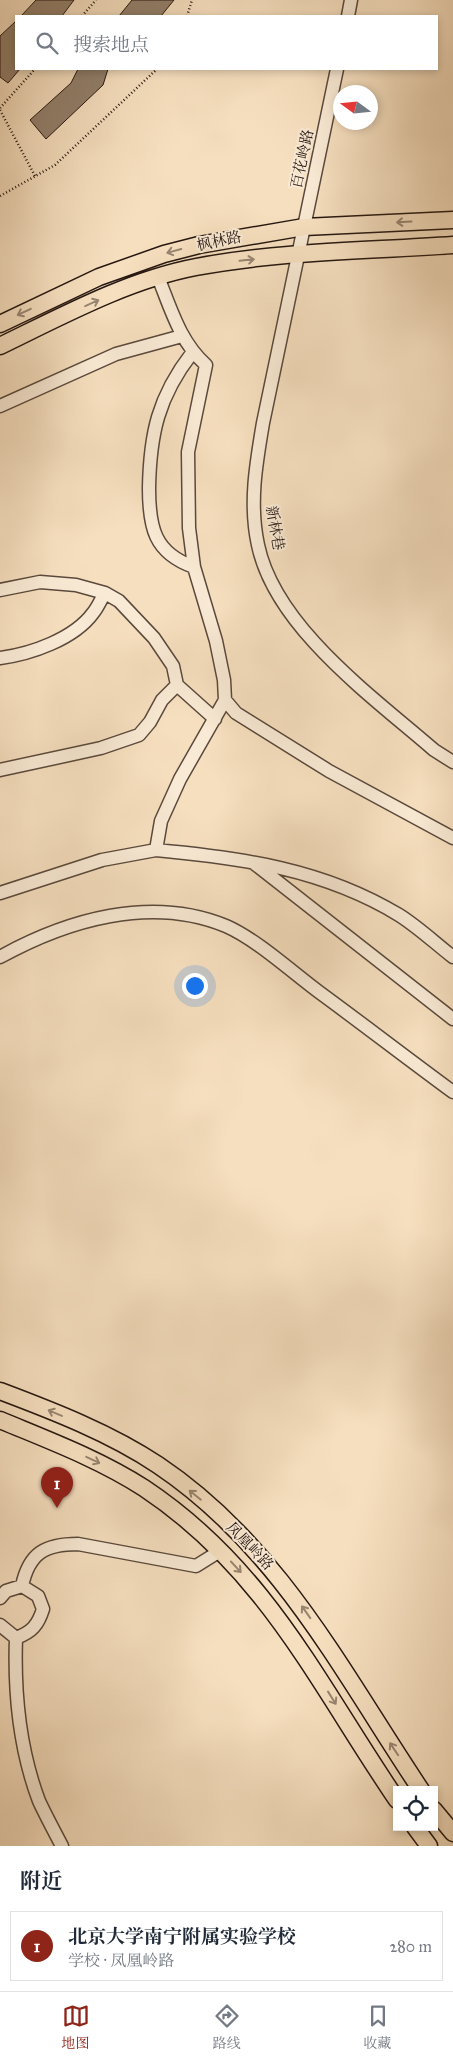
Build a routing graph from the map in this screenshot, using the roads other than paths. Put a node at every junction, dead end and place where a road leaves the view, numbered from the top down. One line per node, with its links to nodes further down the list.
1 (351, 0): 2 (street)
2 (348, 15)
3 (337, 70): 5 (street, 百花岭路)
4 (453, 220): 5 (main road, 枫林路, one-way to 5)
5 (304, 227): 7 (street, 百花岭路); 9 (main road, 枫林路, one-way to 9)
6 (453, 245): 7 (main road, 枫林路)
7 (299, 255): 8 (main road, 枫林路, one-way to 7); 21 (street, 新林巷)
8 (158, 277): 10 (street); 11 (main road, 枫林路, one-way to 8)
9 (0, 324)
10 (182, 336): 12 (street); 13 (street)
11 (0, 346)
12 (192, 353): 14 (street); 14 (street)
13 (0, 406)
14 (194, 567): 19 (street)
15 (0, 590): 16 (street)
16 (105, 593): 17 (street); 18 (street)
17 (0, 658)
18 (177, 685): 20 (street); 22 (street)
19 (225, 700): 20 (street); 23 (street)
20 (215, 719): 24 (street)
21 (453, 762)
22 (0, 770)
23 (453, 838)
24 (156, 850): 25 (street); 26 (street)
25 (251, 861): 28 (street); 29 (street)
26 (0, 893)
27 (0, 957): 30 (street)
28 (453, 957)
29 (453, 1019)
30 (453, 1092)
31 (0, 1391): 40 (main road, 凤凰岭路, one-way to 31)
32 (0, 1420): 34 (main road, 凤凰岭路)
33 (0, 1424): 34 (main road)
34 (21, 1429): 35 (main road, 凤凰岭路, one-way to 35)
35 (220, 1551): 36 (street); 41 (main road, 凤凰岭路, one-way to 41)
36 (22, 1586): 37 (street); 39 (street)
37 (0, 1598)
38 (0, 1625): 39 (street)
39 (16, 1638): 45 (street)
40 (418, 1786)
41 (393, 1794)
42 (438, 1815): 44 (main road)
43 (418, 1831): 46 (main road)
44 (453, 1833)
45 (62, 1846)
46 (429, 1846)

